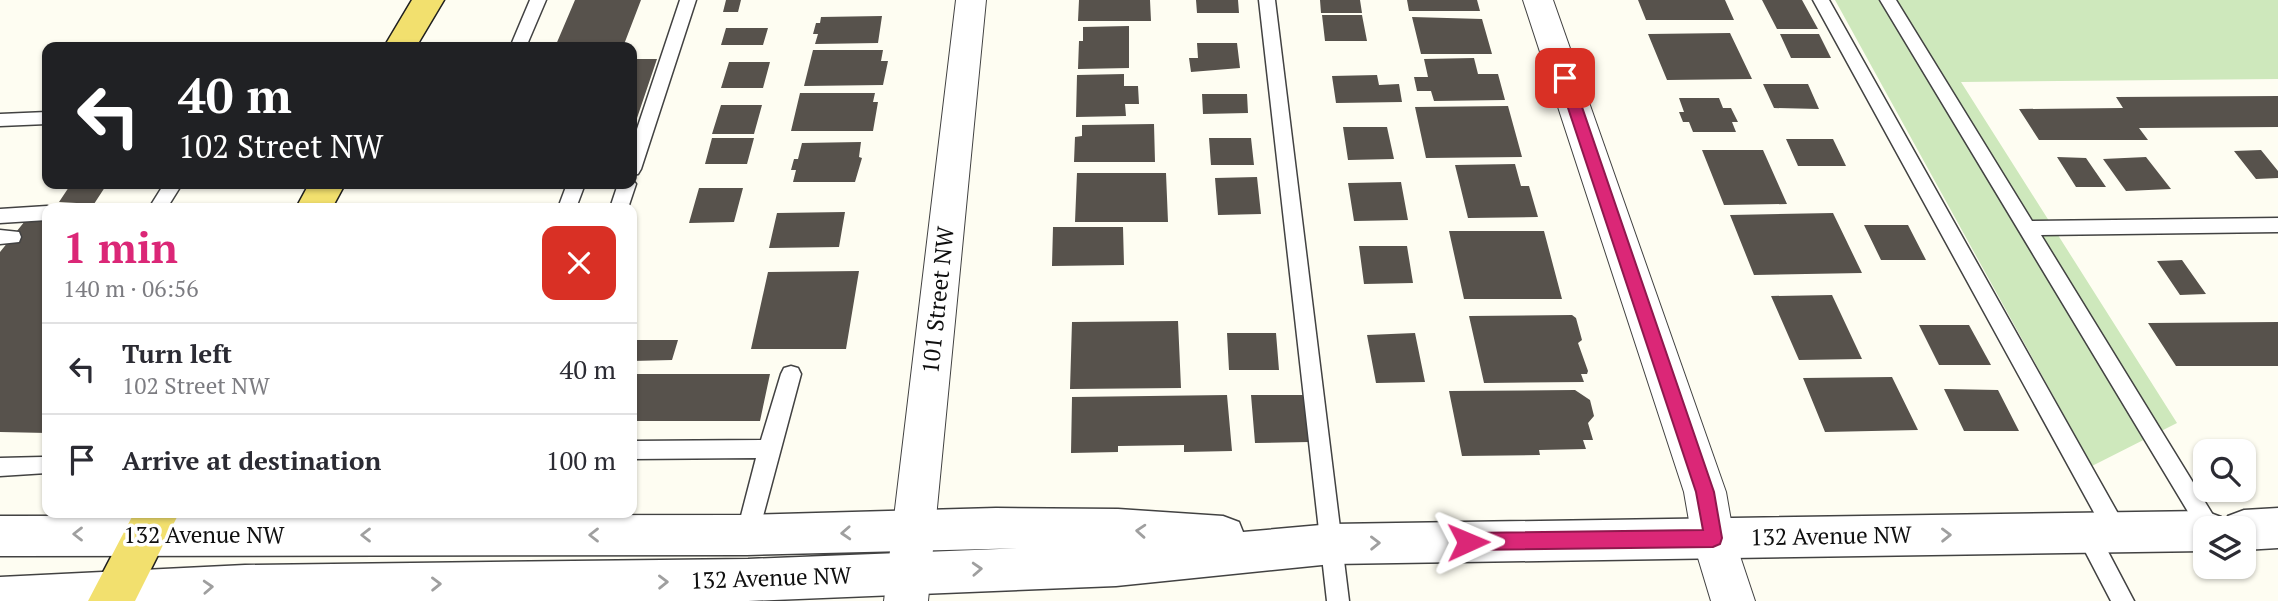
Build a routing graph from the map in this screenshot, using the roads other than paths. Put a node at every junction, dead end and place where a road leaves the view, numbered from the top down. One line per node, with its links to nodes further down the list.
1 (428, 0): 9 (main road)
2 (538, 0): 10 (lane)
3 (688, 0): 13 (lane)
4 (971, 0): 28 (street, 101 Street NW)
5 (1266, 0): 34 (lane)
6 (1538, 0): 33 (street)
7 (1821, 0): 30 (lane)
8 (1888, 0): 17 (lane)
9 (403, 42)
10 (520, 42)
11 (42, 118): 12 (lane)
12 (0, 120)
13 (637, 154)
14 (42, 213): 15 (lane)
15 (0, 216)
16 (2278, 225): 17 (lane)
17 (2027, 228): 23 (lane)
18 (791, 374): 19 (lane)
19 (769, 449): 20 (lane); 31 (lane)
20 (637, 450)
21 (42, 466): 22 (lane)
22 (0, 467)
23 (2203, 516)
24 (151, 524): 25 (street, 132 Avenue NW, one-way to 24); 32 (street, 132 Avenue NW, one-way to 32); 36 (main road)
25 (517, 524): 31 (street, 132 Avenue NW, one-way to 25)
26 (2278, 528): 27 (street)
27 (2256, 529)
28 (914, 530): 31 (street, 132 Avenue NW, one-way to 31); 34 (street, 132 Avenue NW, one-way to 28); 35 (street, 101 Street NW)
29 (2193, 531): 30 (street, 132 Avenue NW)
30 (2101, 532): 33 (street, 132 Avenue NW, one-way to 30); 40 (lane)
31 (747, 535)
32 (0, 536)
33 (1713, 538): 34 (street, 132 Avenue NW, one-way to 33); 39 (street)
34 (1332, 544): 35 (street, 132 Avenue NW, one-way to 34); 38 (lane)
35 (908, 587): 36 (street, 132 Avenue NW, one-way to 35)
36 (113, 596): 37 (street, 132 Avenue NW)
37 (0, 598)
38 (1338, 601)
39 (1733, 601)
40 (2123, 601)

